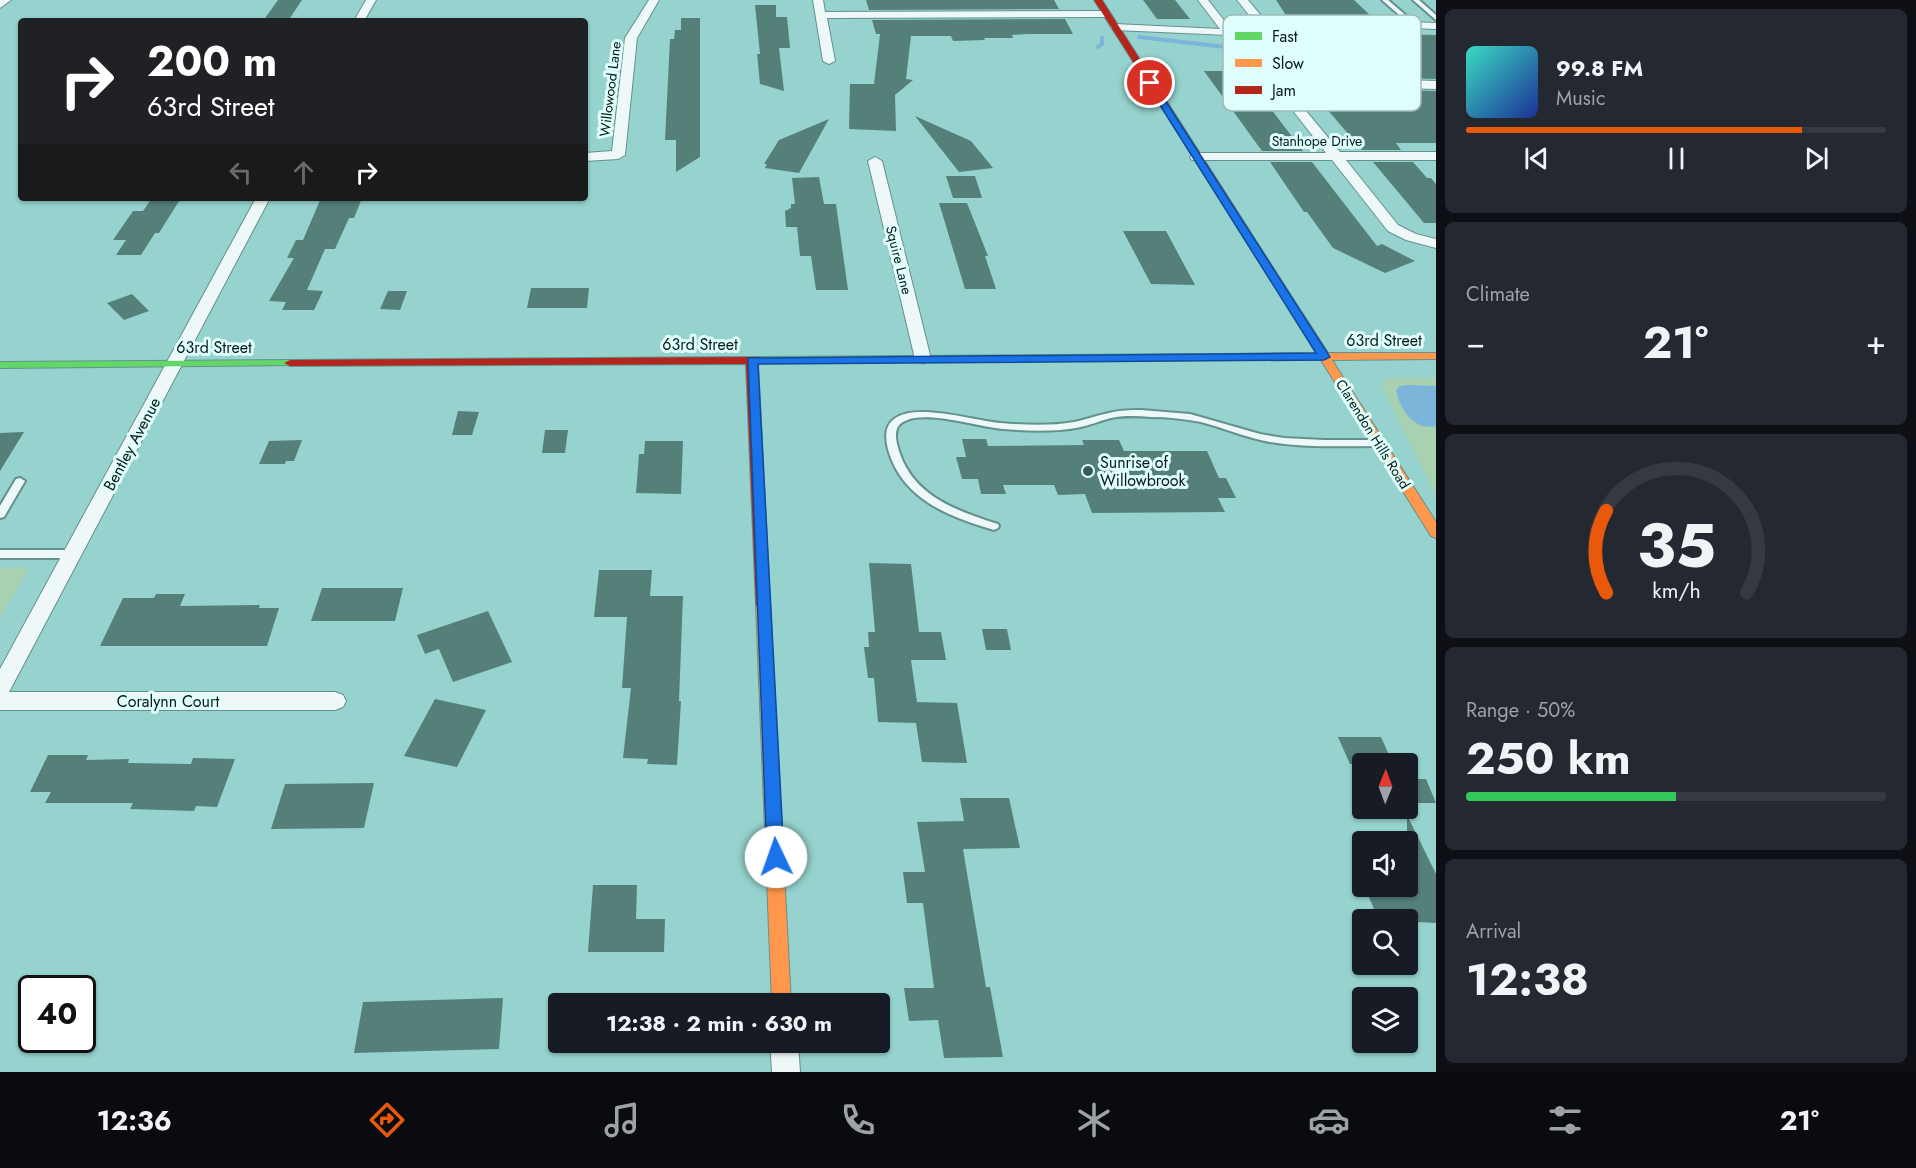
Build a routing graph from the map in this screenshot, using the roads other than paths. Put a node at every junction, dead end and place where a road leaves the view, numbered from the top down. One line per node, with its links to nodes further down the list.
1 (6, 0): 10 (street)
2 (371, 0): 15 (street)
3 (654, 0): 28 (street, Willowood Lane)
4 (818, 0): 12 (street)
5 (1098, 0): 11 (street, Clarendon Hills Road)
6 (1203, 0): 18 (street)
7 (1242, 0): 13 (street)
8 (1385, 0): 14 (lane)
9 (1416, 0): 16 (lane)
10 (0, 5)
11 (1106, 14): 12 (street); 20 (street, Clarendon Hills Road)
12 (821, 15): 22 (street)
13 (1255, 15)
14 (1402, 15)
15 (361, 18)
16 (1436, 18)
17 (1421, 25): 19 (street)
18 (1223, 26)
19 (1436, 26)
20 (1114, 27): 21 (street); 29 (street, Clarendon Hills Road)
21 (1223, 32)
22 (830, 61)
23 (1421, 84): 24 (street)
24 (1436, 85)
25 (1300, 111): 26 (street)
26 (1336, 156): 27 (street, Stanhope Drive); 29 (street, Stanhope Drive); 32 (street)
27 (1436, 156)
28 (588, 157)
29 (1197, 157): 34 (street, Clarendon Hills Road)
30 (875, 161): 35 (street, Squire Lane)
31 (261, 201): 37 (street, Bentley Avenue)
32 (1436, 244)
33 (1436, 356): 34 (street, 63rd Street)
34 (1324, 357): 35 (street, 63rd Street); 39 (street, Clarendon Hills Road)
35 (923, 359): 36 (street, 63rd Street)
36 (752, 360): 37 (street, 63rd Street); 49 (street)
37 (174, 364): 38 (street, 63rd Street); 45 (street, Bentley Avenue)
38 (0, 365)
39 (1379, 443): 42 (lane); 43 (street, Clarendon Hills Road)
40 (21, 481): 41 (lane)
41 (0, 515)
42 (994, 526)
43 (1436, 533)
44 (0, 554): 45 (lane)
45 (73, 554): 46 (street, Bentley Avenue)
46 (0, 689)
47 (0, 701): 48 (street, Coralynn Court)
48 (335, 701)
49 (781, 993)
50 (785, 1053): 51 (street)
51 (786, 1072)

